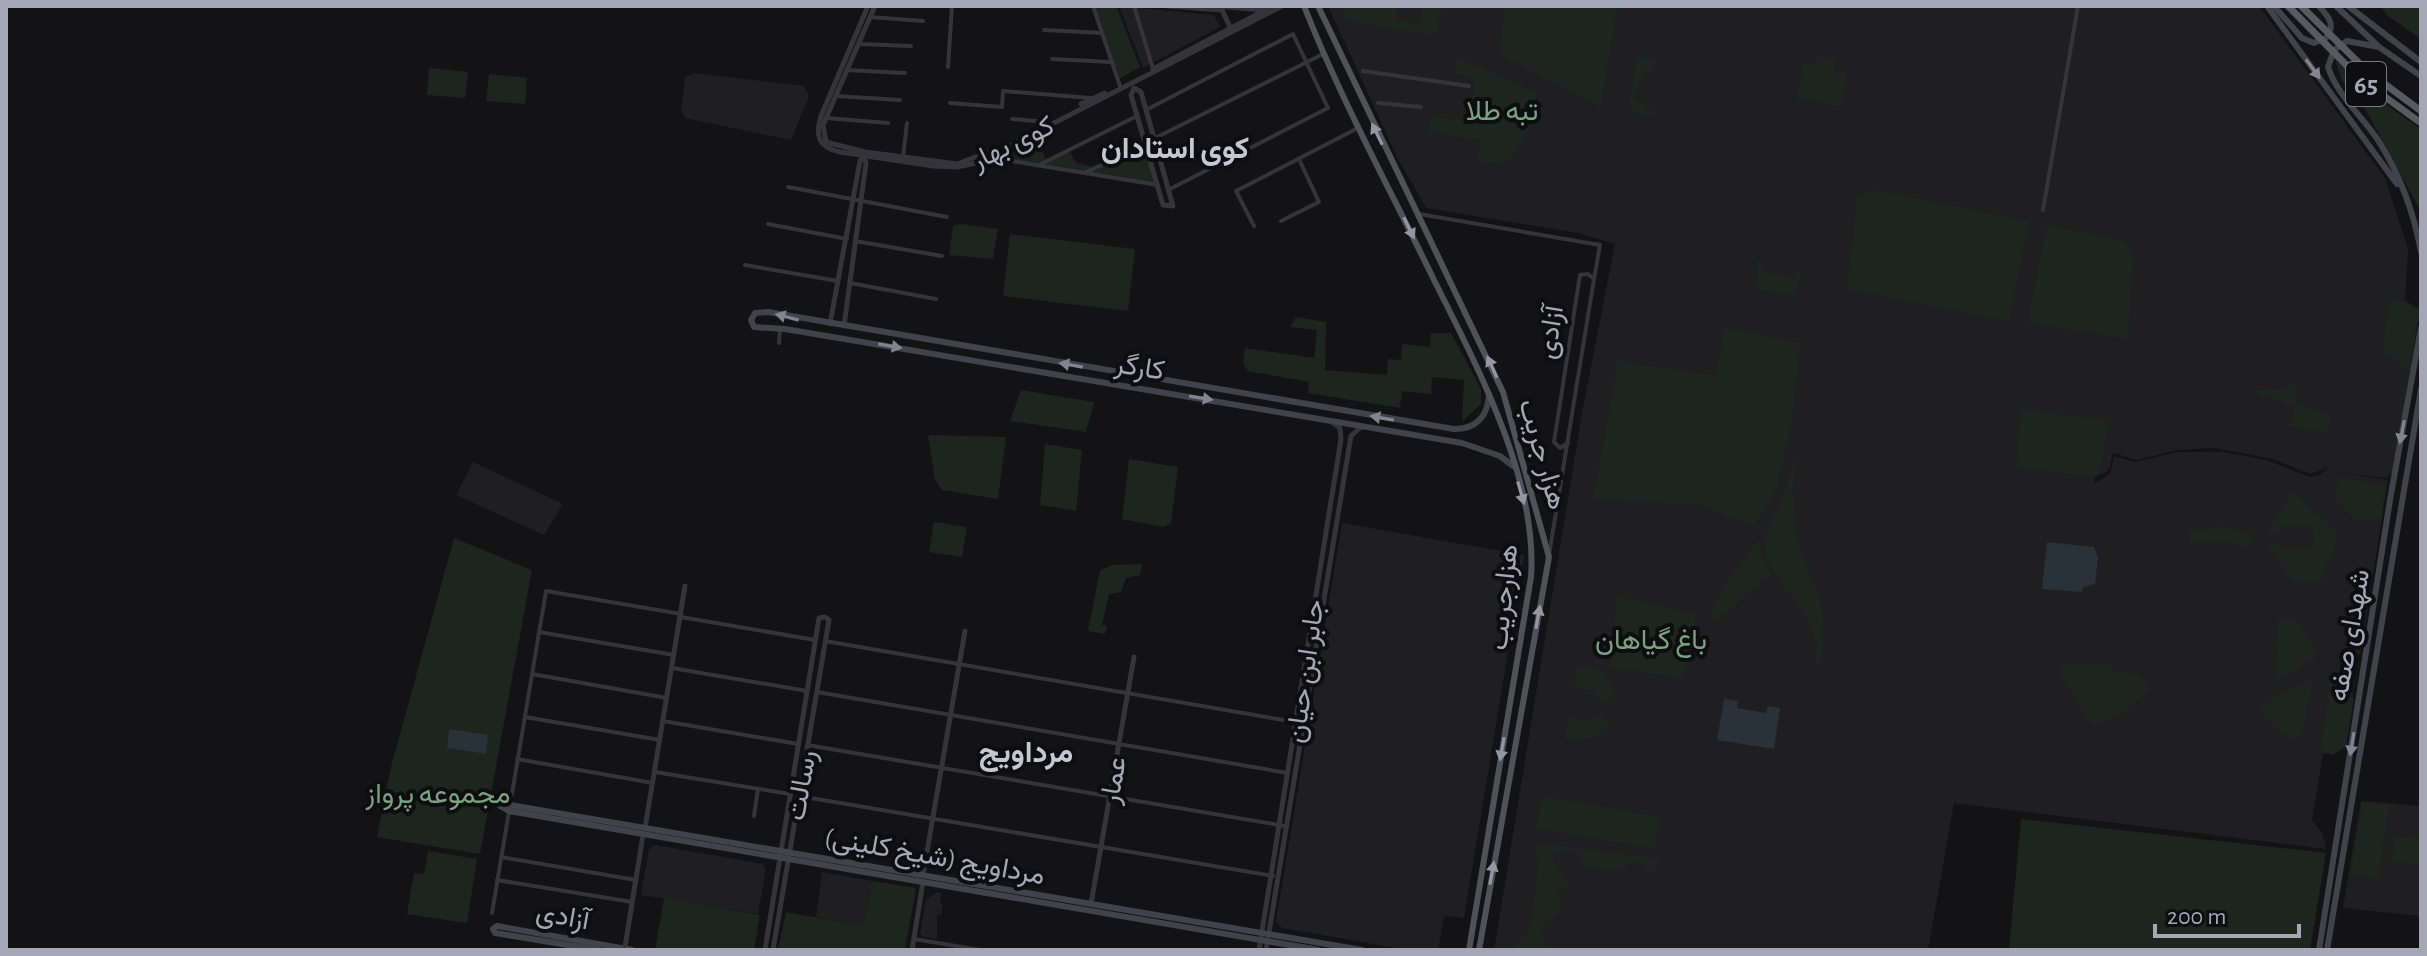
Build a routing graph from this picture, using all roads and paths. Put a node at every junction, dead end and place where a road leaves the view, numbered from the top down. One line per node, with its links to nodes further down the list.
1 (868, 6): 62 (street, کوی بهار)
2 (875, 6): 21 (street)
3 (952, 6): 34 (street)
4 (1093, 6): 25 (street)
5 (1134, 6): 36 (street)
6 (1167, 6): 19 (street)
7 (1273, 6): 20 (street, کوی بهار)
8 (1282, 6): 20 (street, کوی بهار)
9 (1304, 6): 29 (main road, هزارجریب)
10 (1318, 6): 40 (main road, هزار جریب)
11 (2078, 6): 74 (street)
12 (2267, 6): 71 (main road, one-way to 71)
13 (2274, 6): 16 (main road)
14 (2288, 6): 58 (highway, 65)
15 (2301, 6): 51 (highway, 65)
16 (2319, 6)
17 (2336, 6): 28 (main road)
18 (2348, 6): 33 (main road)
19 (1218, 7): 20 (street); 24 (street)
20 (1264, 12): 24 (street, کوی بهار)
21 (870, 17): 22 (street); 26 (street)
22 (923, 21)
23 (1044, 30): 25 (street)
24 (1231, 30): 36 (street, کوی بهار)
25 (1102, 33): 32 (street)
26 (859, 44): 27 (street); 35 (street)
27 (911, 46)
28 (2379, 47): 39 (main road); 71 (main road)
29 (1323, 54): 31 (street); 43 (main road, هزارجریب)
30 (1052, 59): 32 (street)
31 (1305, 61): 50 (street); 60 (street); 70 (street)
32 (1111, 62): 42 (street)
33 (2421, 62)
34 (948, 67)
35 (847, 70): 38 (street); 44 (street)
36 (1154, 70): 42 (street, کوی بهار)
37 (1363, 71): 41 (street)
38 (905, 73)
39 (2421, 76)
40 (1353, 84): 43 (main road); 75 (main road, هزار جریب, one-way to 40)
41 (1469, 86)
42 (1120, 87): 45 (street, کوی بهار)
43 (1339, 90): 59 (main road, هزارجریب)
44 (836, 96): 46 (street); 53 (street)
45 (1095, 99): 47 (street); 55 (street, کوی بهار); 65 (street, کوی بهار)
46 (900, 100)
47 (950, 103)
48 (1378, 103): 49 (street)
49 (1421, 107)
50 (1146, 110): 52 (street); 60 (street)
51 (2421, 111)
52 (1137, 116): 61 (street); 66 (street)
53 (826, 118): 56 (street); 62 (street, کوی بهار)
54 (1012, 119): 55 (street)
55 (1047, 122): 65 (street, کوی بهار)
56 (888, 123)
57 (907, 123): 65 (street)
58 (2421, 123)
59 (1358, 128): 64 (street); 95 (main road, هزارجریب, one-way to 95)
60 (1155, 138): 70 (street)
61 (1146, 145): 67 (street); 68 (street)
62 (864, 154): 65 (street, کوی بهار); 72 (street); 73 (street)
63 (999, 159): 66 (street)
64 (1299, 159): 77 (street); 79 (street)
65 (903, 160)
66 (1038, 165): 67 (street)
67 (1083, 173): 68 (street)
68 (1158, 185): 70 (street)
69 (788, 187): 72 (street)
70 (1170, 189)
71 (2404, 194): 82 (main road)
72 (853, 199): 73 (street); 80 (street)
73 (861, 201): 76 (street); 81 (street)
74 (2043, 210)
75 (1417, 214): 85 (street, آزادی); 112 (main road, هزار جریب, one-way to 75)
76 (947, 217)
77 (1281, 221)
78 (768, 224): 80 (street)
79 (1254, 226)
80 (847, 239): 86 (street)
81 (855, 241): 83 (street); 87 (street)
82 (2421, 252)
83 (942, 256)
84 (745, 265): 86 (street)
85 (1594, 279): 106 (street, آزادی); 106 (street, آزادی)
86 (839, 282): 87 (street); 89 (street)
87 (848, 283): 88 (street); 90 (street)
88 (936, 299)
89 (829, 325): 90 (main road, کارگر); 92 (main road, کارگر, one-way to 92)
90 (845, 327): 96 (main road, کارگر, one-way to 90)
91 (2421, 328): 108 (main road, شهدای صفه, one-way to 108)
92 (780, 329): 93 (street); 97 (main road, کارگر, one-way to 97)
93 (779, 343)
94 (2421, 389): 109 (main road, شهدای صفه)
95 (1489, 390): 101 (main road, کارگر); 107 (main road, هزارجریب)
96 (1257, 397): 97 (main road); 98 (main road, کارگر)
97 (1226, 402): 99 (main road, کارگر)
98 (1319, 407): 99 (main road); 101 (main road, کارگر, one-way to 98)
99 (1277, 411): 100 (main road, کارگر)
100 (1325, 418): 102 (main road, کارگر); 104 (street)
101 (1407, 422): 103 (main road)
102 (1367, 426): 103 (main road, کارگر); 105 (street)
103 (1405, 432): 107 (main road, کارگر)
104 (1341, 439): 105 (street); 113 (street, جابر ابن حیان)
105 (1350, 439): 114 (street, جابر ابن حیان)
106 (1568, 443): 112 (street, آزادی)
107 (1513, 466): 177 (main road, هزارجریب, one-way to 177)
108 (2394, 477): 109 (main road); 110 (main road, شهدای صفه)
109 (2405, 479): 111 (main road, شهدای صفه)
110 (2391, 494): 111 (main road); 179 (main road, شهدای صفه, one-way to 179)
111 (2401, 496): 180 (main road, شهدای صفه)
112 (1549, 557): 178 (main road, هزار جریب, one-way to 112)
113 (1321, 559): 114 (street); 133 (street, جابر ابن حیان)
114 (1331, 561): 133 (street, جابر ابن حیان)
115 (685, 586): 116 (street)
116 (681, 615): 118 (street); 119 (street); 121 (street)
117 (965, 631): 123 (street)
118 (539, 632): 121 (street); 125 (street)
119 (815, 640): 120 (street, رسالت); 126 (street, رسالت)
120 (825, 641): 123 (street); 127 (street, رسالت)
121 (674, 655): 124 (street)
122 (1134, 657): 128 (street, عمار)
123 (960, 664): 128 (street); 130 (street)
124 (672, 668): 126 (street); 129 (street)
125 (532, 674): 129 (street); 131 (street)
126 (807, 691): 135 (street, رسالت)
127 (816, 692): 130 (street); 136 (street, رسالت)
128 (1128, 693): 133 (street); 137 (street, عمار)
129 (667, 698): 132 (street)
130 (951, 716): 137 (street); 139 (street)
131 (525, 717): 134 (street); 138 (street)
132 (663, 721): 134 (street); 135 (street)
133 (1300, 723): 141 (street, جابر ابن حیان); 151 (street, جابر ابن حیان)
134 (660, 740): 140 (street)
135 (798, 744): 144 (street, رسالت)
136 (807, 745): 139 (street); 145 (street, رسالت)
137 (1119, 745): 141 (street); 146 (street, عمار)
138 (517, 759): 142 (street); 148 (street)
139 (942, 769): 146 (street); 150 (street)
140 (654, 772): 142 (street); 143 (street)
141 (1288, 773): 151 (street, جابر ابن حیان)
142 (653, 783): 152 (street)
143 (758, 789): 144 (street); 149 (street)
144 (790, 794): 154 (street, رسالت)
145 (799, 796): 150 (street); 154 (street, رسالت)
146 (1109, 798): 151 (street); 153 (street, عمار)
147 (500, 806): 148 (main road, مرداویج (شیخ کلینی))
148 (510, 808): 152 (main road, مرداویج (شیخ کلینی)); 155 (street)
149 (754, 816)
150 (933, 818): 153 (street); 157 (street)
151 (1282, 826): 156 (street, جابر ابن حیان)
152 (644, 832): 154 (main road, مرداویج (شیخ کلینی)); 159 (street)
153 (1101, 847): 156 (street); 161 (street, عمار)
154 (784, 855): 157 (main road, مرداویج (شیخ کلینی)); 167 (street, رسالت); 168 (street, رسالت)
155 (501, 857): 158 (street); 159 (street)
156 (1274, 876): 163 (street, جابر ابن حیان)
157 (923, 878): 161 (main road, مرداویج (شیخ کلینی)); 163 (main road, مرداویج (شیخ کلینی)); 164 (street)
158 (497, 880): 160 (street); 162 (street)
159 (636, 880): 160 (street)
160 (632, 902): 165 (street)
161 (1091, 904): 163 (main road, مرداویج (شیخ کلینی))
162 (492, 913)
163 (1265, 937): 173 (street); 174 (street); 175 (main road, مرداویج (شیخ کلینی)); 176 (main road, مرداویج (شیخ کلینی))
164 (914, 939): 169 (street); 170 (street)
165 (626, 949): 166 (main road, آزادی)
166 (598, 950)
167 (765, 950)
168 (773, 950)
169 (912, 950)
170 (980, 950)
171 (1044, 950): 172 (street)
172 (1052, 950)
173 (1259, 950)
174 (1266, 950)
175 (1319, 950)
176 (1362, 950)
177 (1469, 950)
178 (1479, 950)
179 (2319, 950)
180 (2327, 950)

